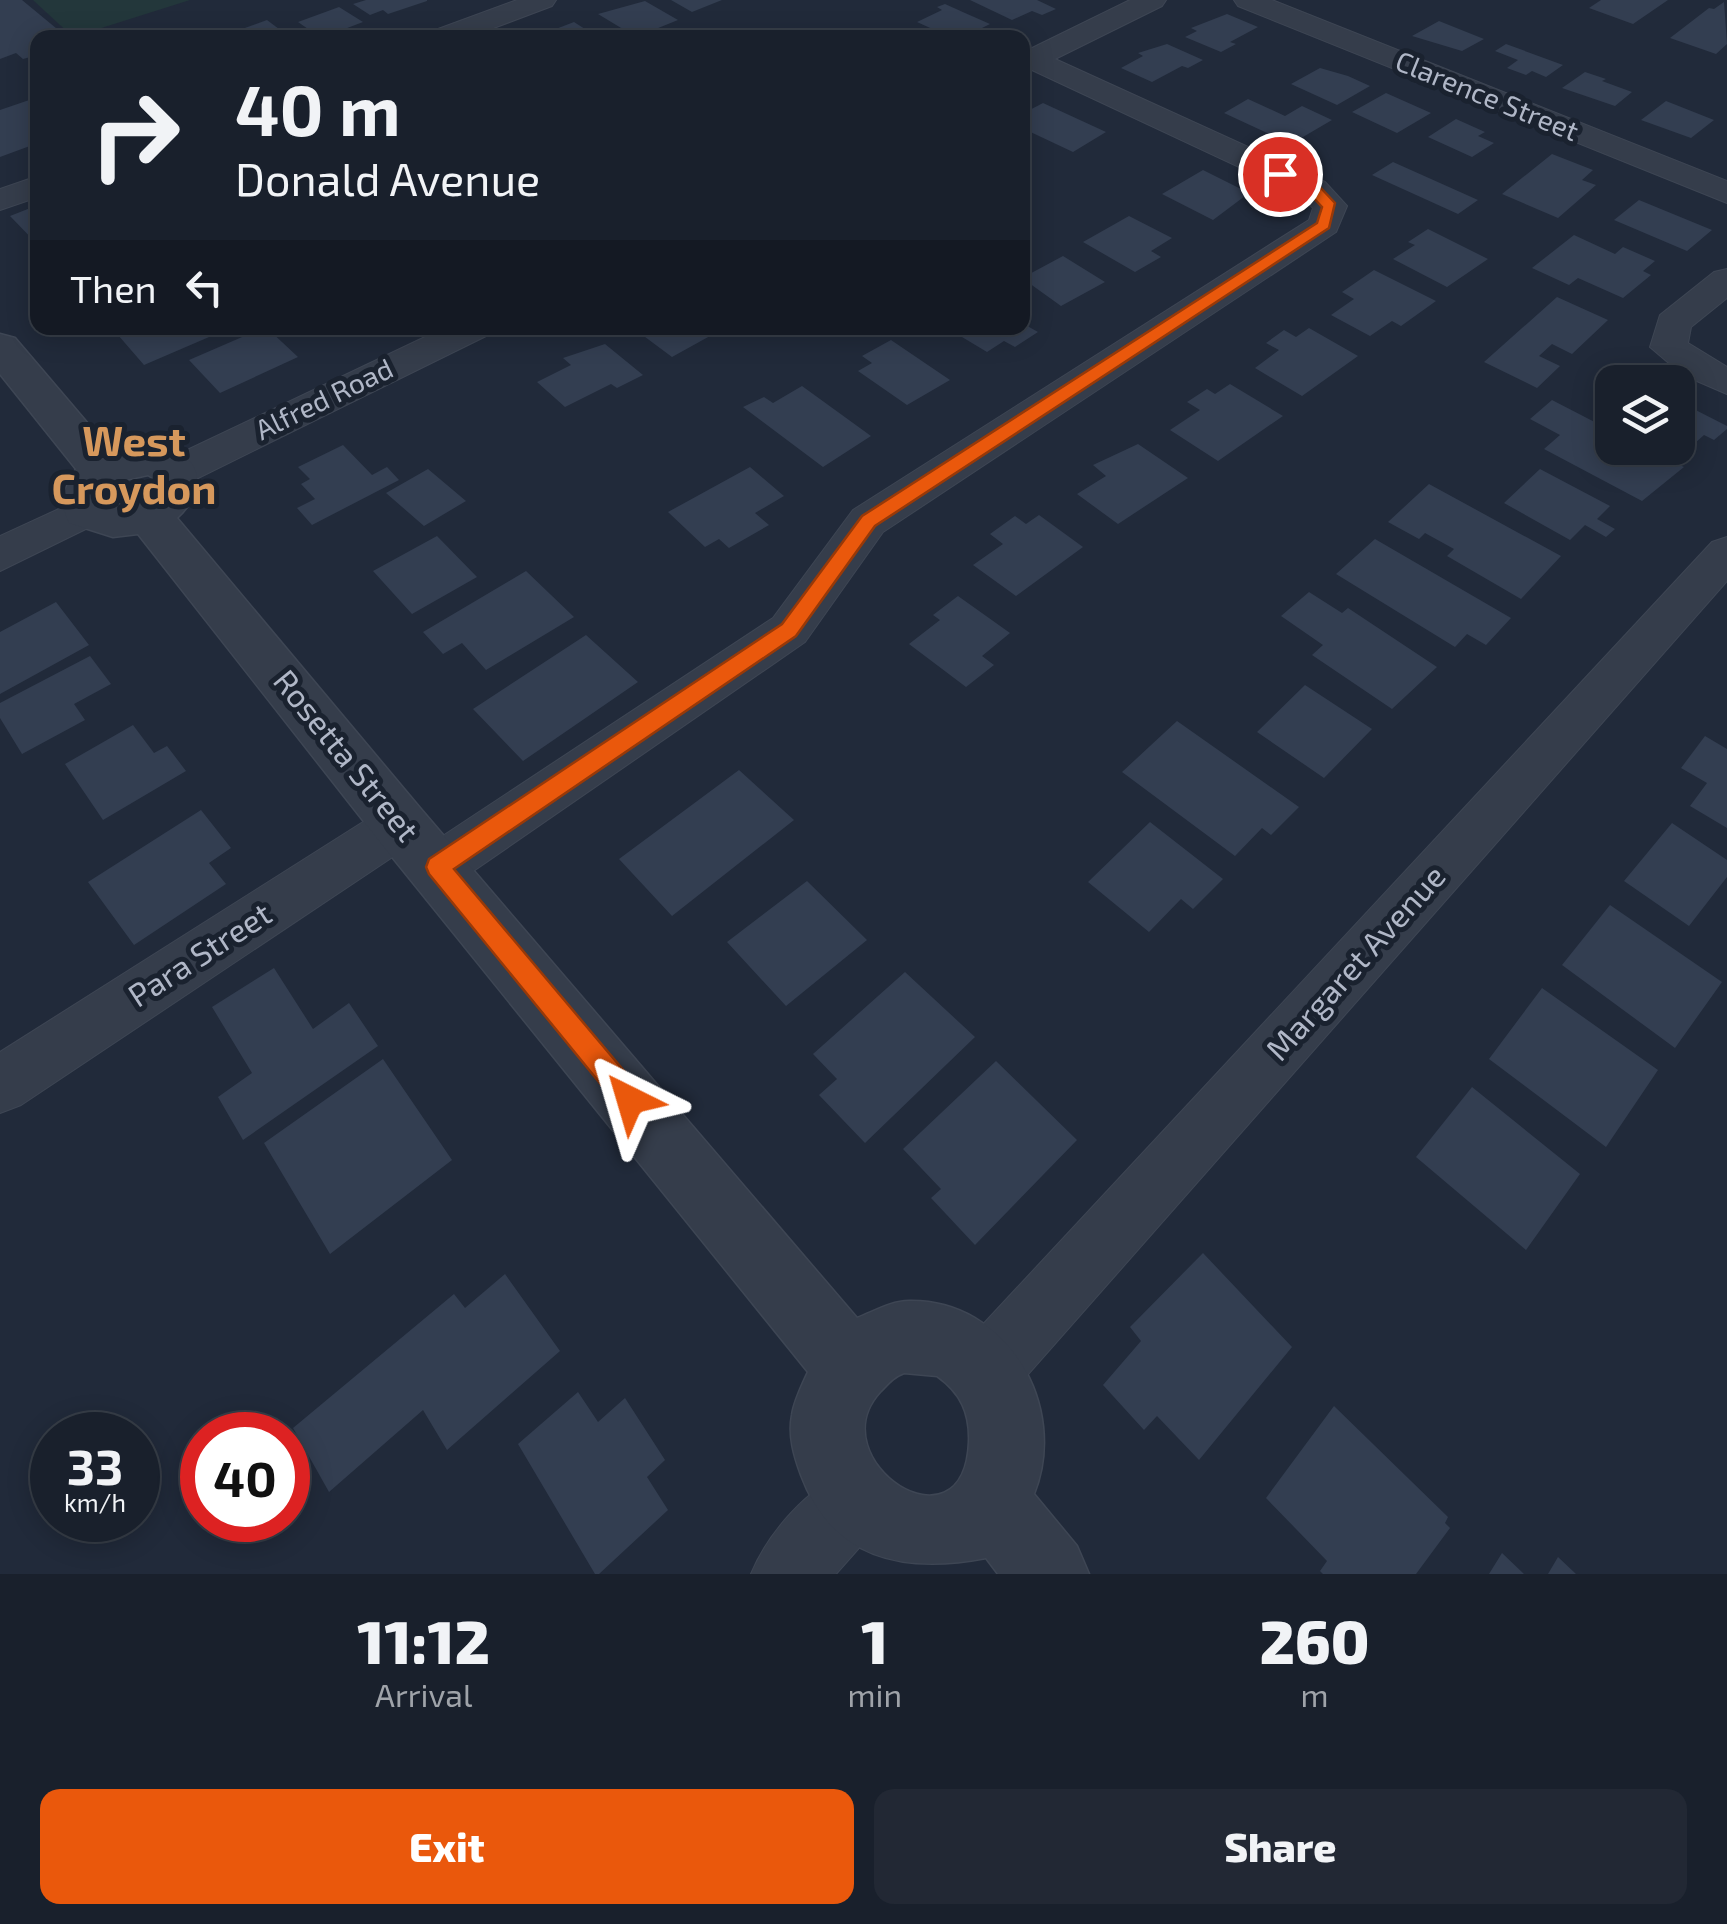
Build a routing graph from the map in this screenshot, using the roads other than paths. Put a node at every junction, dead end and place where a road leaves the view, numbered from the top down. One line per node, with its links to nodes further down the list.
1 (542, 0): 4 (street)
2 (1152, 0): 5 (street)
3 (1248, 0): 8 (street, Clarence Street)
4 (461, 30)
5 (1030, 60)
6 (1030, 62): 18 (street, Para Street)
7 (30, 189): 9 (street)
8 (1727, 193)
9 (0, 200)
10 (1727, 280): 13 (street)
11 (460, 335): 15 (street, Alfred Road)
12 (0, 347): 14 (street)
13 (1727, 382)
14 (94, 492): 15 (street); 17 (street)
15 (162, 493): 18 (street, Rosetta Street)
16 (1727, 553): 21 (street, Margaret Avenue)
17 (0, 555)
18 (419, 846): 19 (street, Para Street); 20 (street, Rosetta Street)
19 (0, 1086)
20 (851, 1367): 21 (street); 23 (street)
21 (985, 1372): 22 (street)
22 (991, 1503): 23 (street); 25 (street)
23 (850, 1506): 24 (street)
24 (787, 1574)
25 (1049, 1574)

